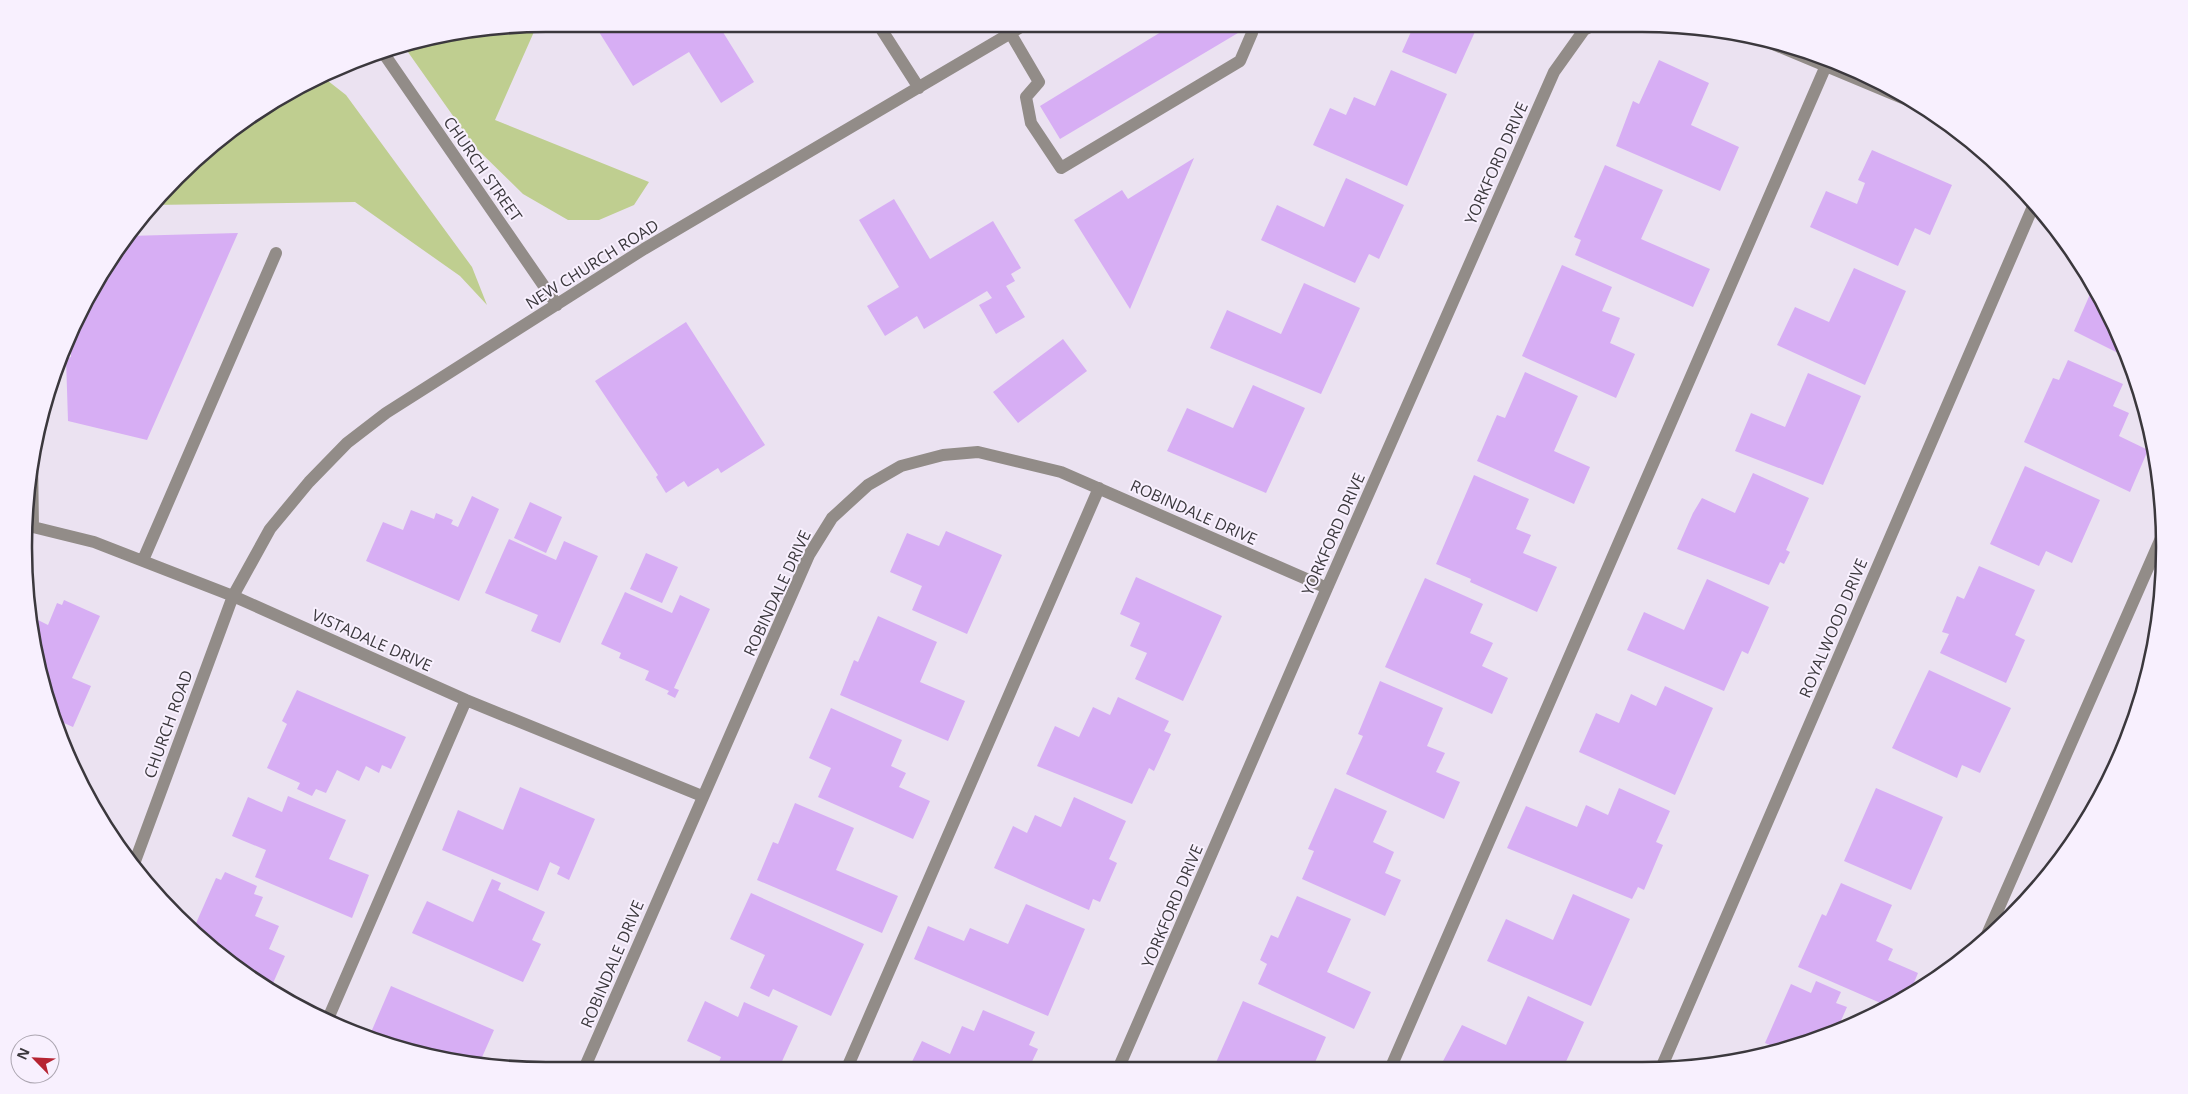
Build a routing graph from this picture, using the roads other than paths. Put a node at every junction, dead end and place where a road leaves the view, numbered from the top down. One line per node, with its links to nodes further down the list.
1 (883, 32): 8 (street)
2 (1003, 32): 8 (street, NEW CHURCH ROAD)
3 (1010, 32): 4 (street)
4 (1252, 32)
5 (1583, 32): 16 (street, YORKFORD DRIVE)
6 (387, 58): 11 (street, CHURCH STREET)
7 (1826, 67): 27 (street)
8 (919, 88): 11 (street, NEW CHURCH ROAD)
9 (2030, 211): 23 (street, ROYALWOOD DRIVE)
10 (276, 253): 15 (street)
11 (557, 305): 17 (street, NEW CHURCH ROAD)
12 (1099, 488): 16 (street, ROBINDALE DRIVE); 19 (street, ROBINDALE DRIVE); 25 (street)
13 (33, 528): 15 (street, VISTADALE DRIVE)
14 (2156, 550): 21 (street)
15 (143, 560): 17 (street, VISTADALE DRIVE)
16 (1327, 588): 26 (street, YORKFORD DRIVE)
17 (233, 596): 18 (street, VISTADALE DRIVE); 20 (street, CHURCH ROAD)
18 (466, 700): 19 (street, VISTADALE DRIVE); 22 (street)
19 (702, 796): 24 (street, ROBINDALE DRIVE)
20 (137, 857)
21 (1992, 923)
22 (330, 1013)
23 (1664, 1061)
24 (587, 1062)
25 (850, 1062)
26 (1121, 1062)
27 (1393, 1062)

